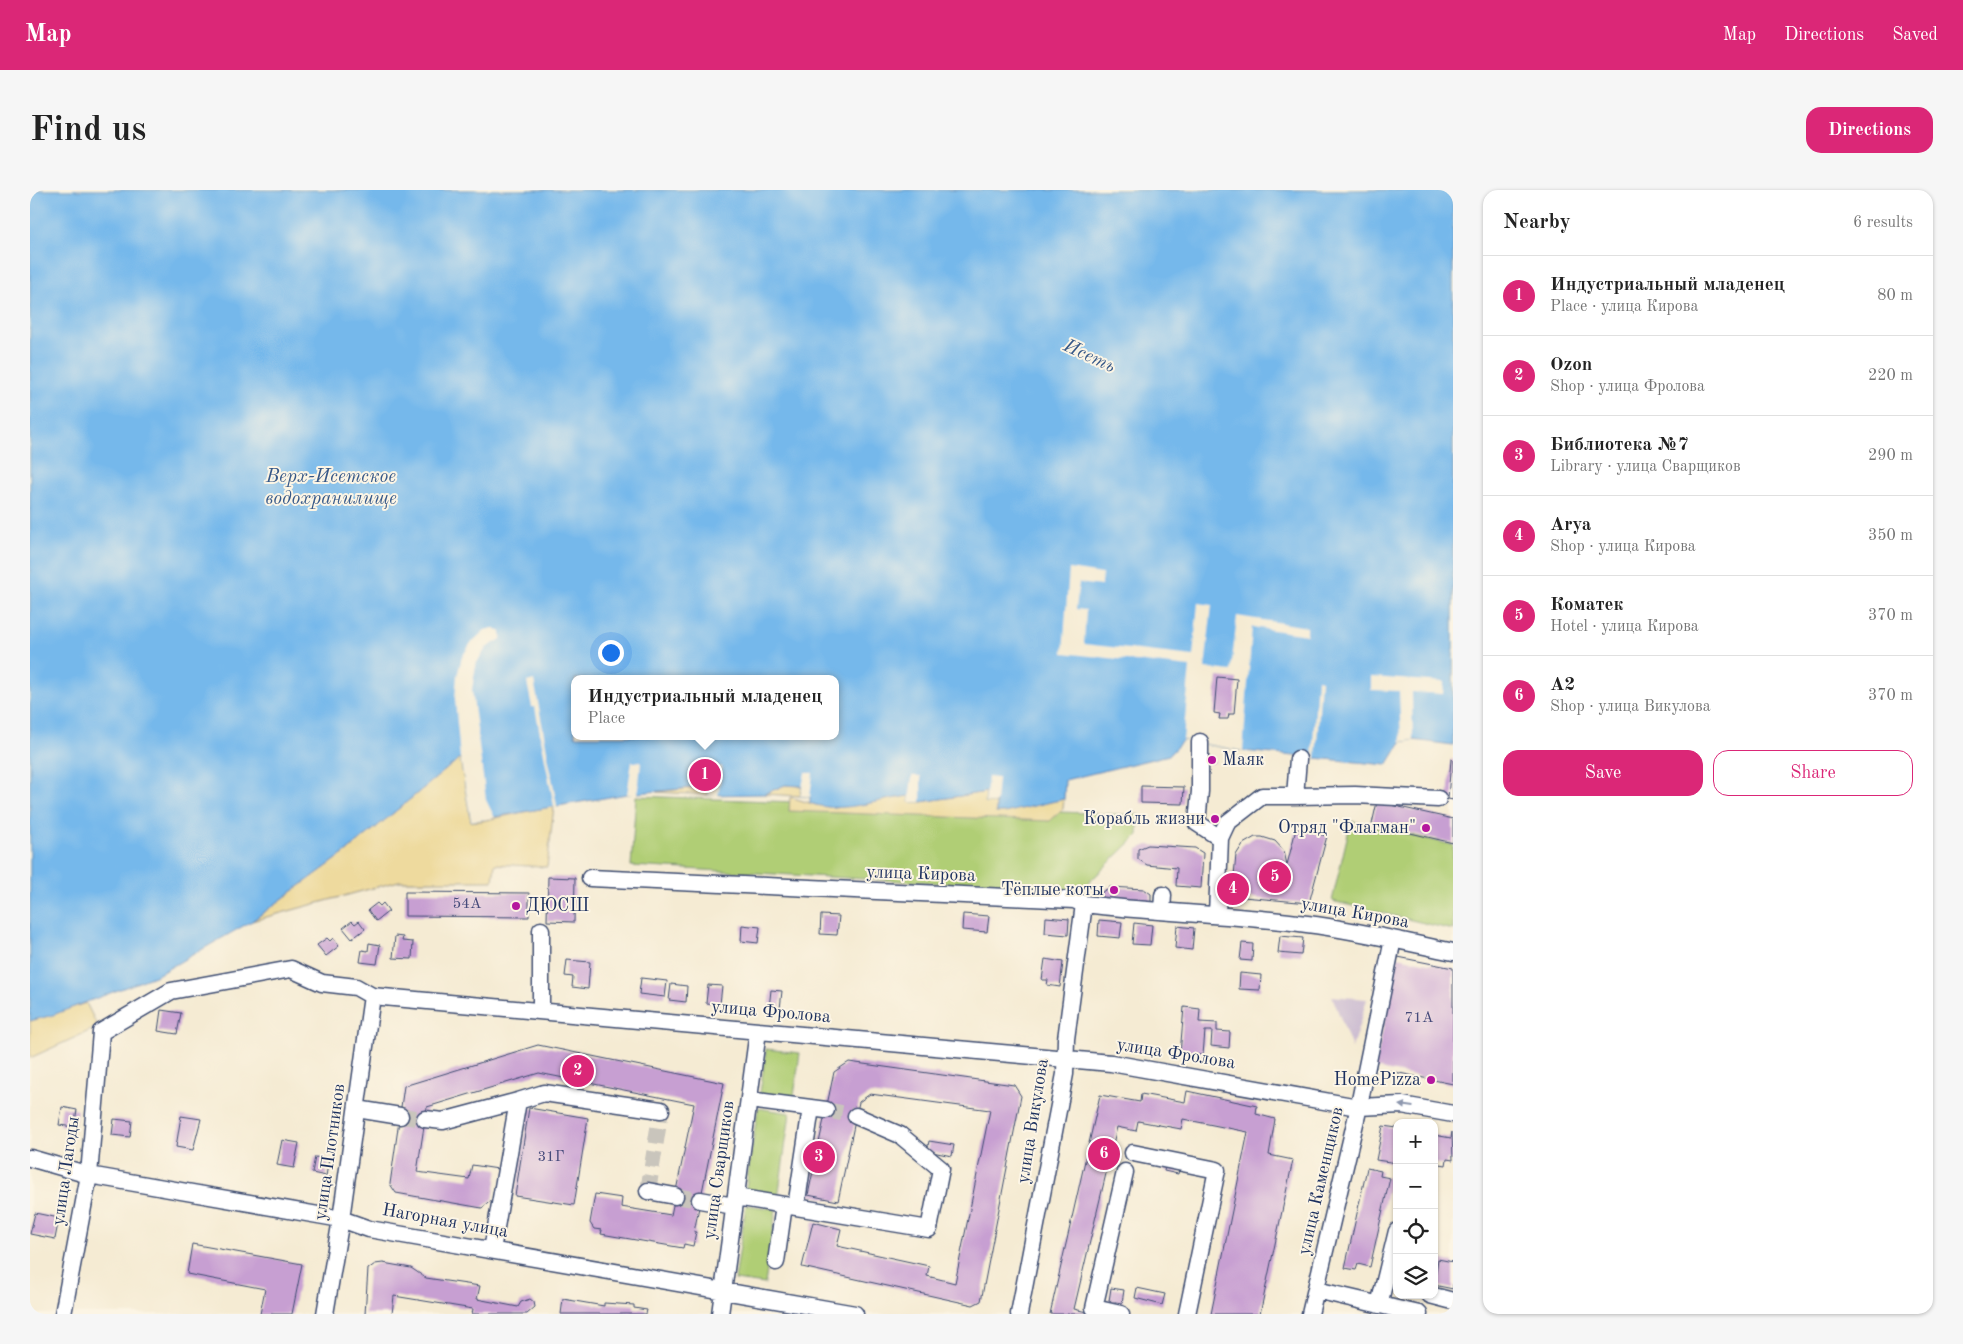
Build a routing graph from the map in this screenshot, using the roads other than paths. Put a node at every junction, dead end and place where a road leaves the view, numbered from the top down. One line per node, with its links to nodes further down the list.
1 (1200, 742): 5 (street)
2 (1298, 759): 3 (street)
3 (1296, 796): 4 (street); 5 (street)
4 (1438, 799)
5 (1220, 838): 10 (street)
6 (590, 878): 8 (street, улица Кирова)
7 (1163, 895): 9 (street)
8 (1084, 904): 9 (street, улица Кирова); 18 (street, улица Викулова)
9 (1162, 912): 10 (street, улица Кирова)
10 (1217, 915): 12 (street, улица Кирова)
11 (541, 930): 15 (street)
12 (1393, 940): 13 (street, улица Кирова); 21 (street, улица Каменщиков)
13 (1453, 952)
14 (372, 996): 15 (street, улица Фролова); 17 (street, улица Фролова); 22 (street, улица Плотников)
15 (541, 1010): 16 (street, улица Фролова)
16 (758, 1031): 18 (street, улица Фролова); 19 (street, улица Сварщиков)
17 (100, 1032): 31 (street, улица Лагоды)
18 (1064, 1058): 21 (street, улица Фролова); 52 (street, улица Викулова)
19 (749, 1100): 35 (street, улица Сварщиков); 36 (street)
20 (518, 1101): 23 (street); 27 (street); 38 (street)
21 (1358, 1107): 24 (street, улица Фролова, one-way to 21); 43 (street, улица Каменщиков)
22 (357, 1109): 25 (street); 37 (street, улица Плотников)
23 (661, 1110)
24 (1453, 1114)
25 (400, 1116)
26 (856, 1116): 36 (street)
27 (425, 1119)
28 (1133, 1153): 54 (street)
29 (30, 1158): 31 (street, Нагорная улица)
30 (1125, 1172): 53 (street)
31 (89, 1175): 37 (street, Нагорная улица); 48 (street, улица Лагоды)
32 (648, 1191): 33 (street)
33 (675, 1196)
34 (700, 1200): 35 (street)
35 (735, 1202): 36 (street); 42 (street, улица Сварщиков)
36 (790, 1206): 40 (street)
37 (341, 1219): 38 (street, Нагорная улица); 49 (street, улица Плотников)
38 (492, 1250): 42 (street, Нагорная улица)
39 (1394, 1254): 41 (street)
40 (776, 1262)
41 (1390, 1285): 46 (street)
42 (723, 1290): 47 (street, Нагорная улица); 50 (street, улица Сварщиков)
43 (1316, 1290): 46 (street); 55 (street, улица Каменщиков)
44 (1438, 1297): 45 (street)
45 (1453, 1301)
46 (1379, 1305): 56 (street)
47 (783, 1307): 51 (street, Нагорная улица)
48 (63, 1314)
49 (325, 1314)
50 (720, 1314)
51 (855, 1314)
52 (1019, 1314)
53 (1121, 1314)
54 (1187, 1314)
55 (1310, 1314)
56 (1418, 1314)

